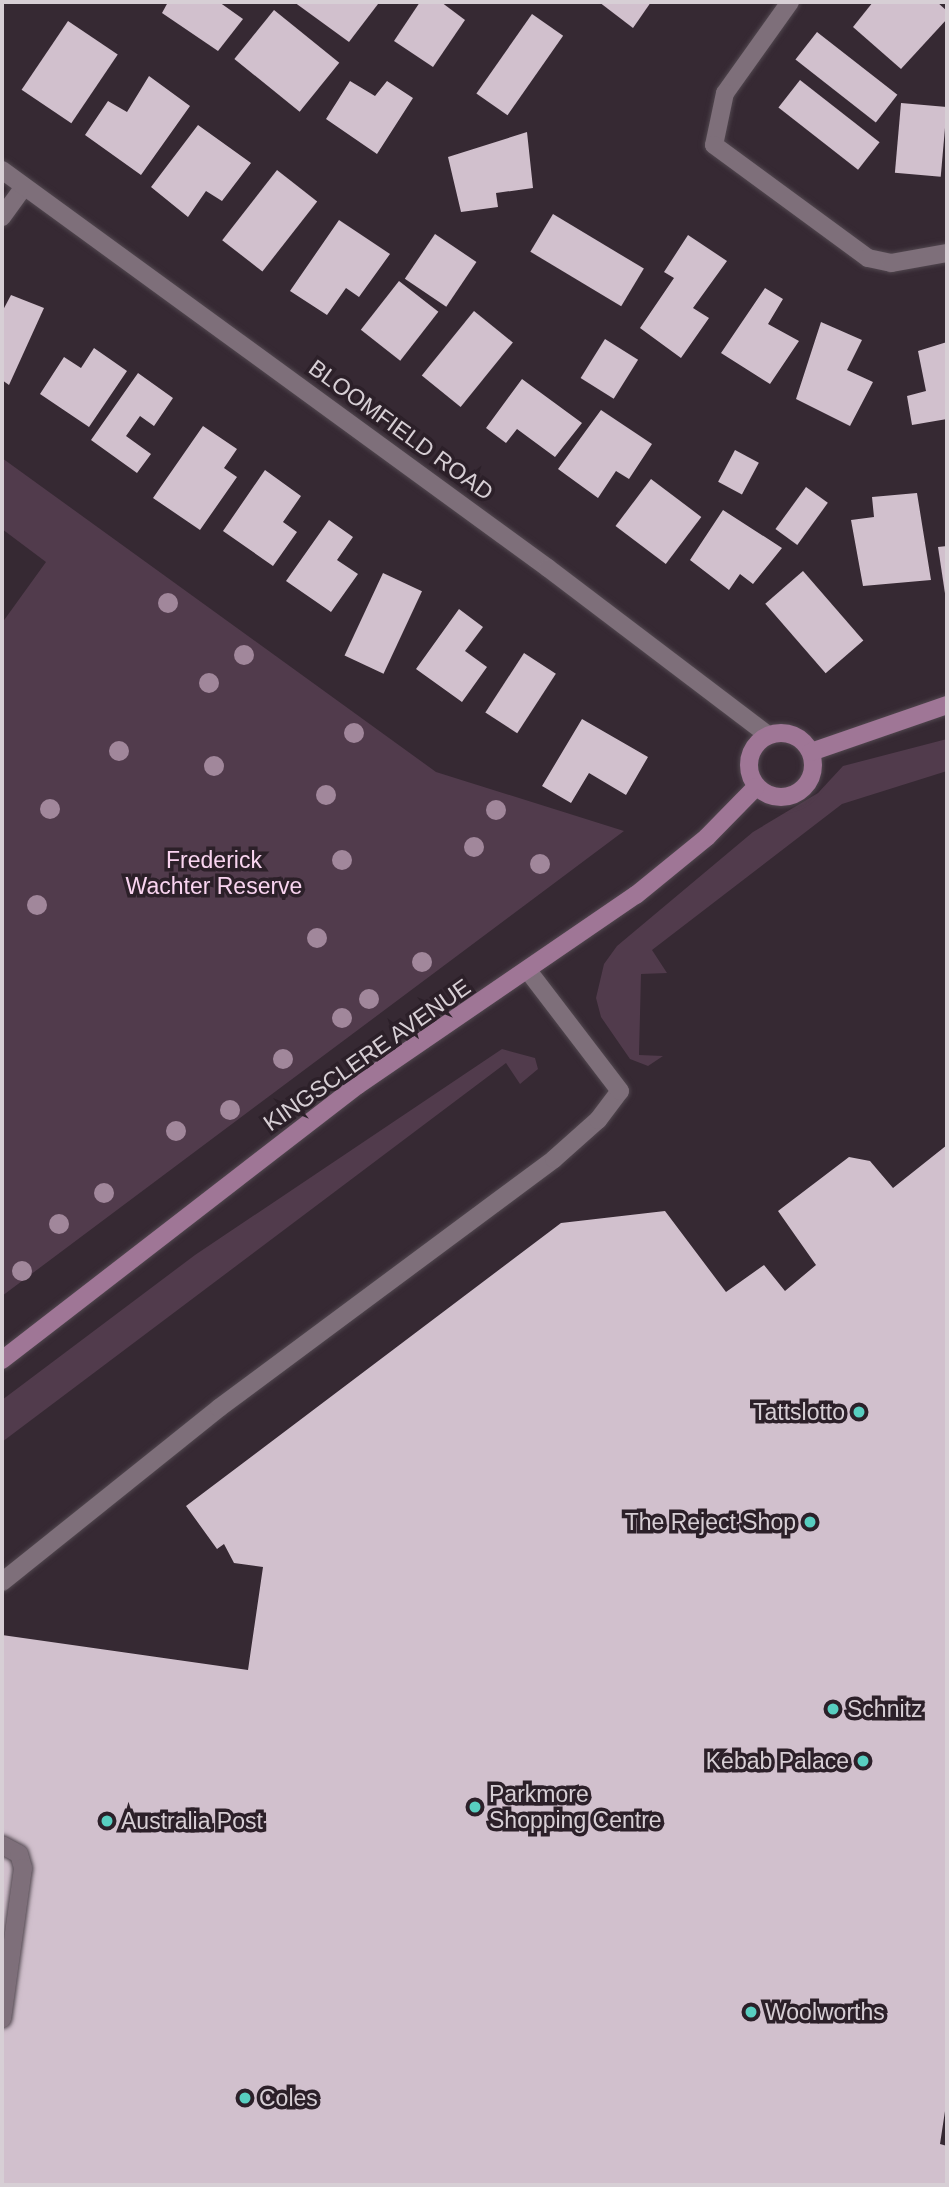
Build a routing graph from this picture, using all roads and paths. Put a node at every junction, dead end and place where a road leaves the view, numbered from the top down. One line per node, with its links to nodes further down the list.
1 (790, 2): 5 (street)
2 (2, 170): 3 (street, BLOOMFIELD ROAD)
3 (24, 187): 4 (street); 7 (street, BLOOMFIELD ROAD)
4 (2, 217)
5 (947, 253)
6 (947, 705): 8 (main road)
7 (768, 735): 8 (main road); 9 (main road)
8 (811, 752): 9 (main road)
9 (756, 787): 10 (main road, KINGSCLERE AVENUE)
10 (529, 972): 11 (main road, KINGSCLERE AVENUE); 12 (street)
11 (2, 1360)
12 (2, 1582)
13 (2, 1845): 14 (street)
14 (2, 2019)

